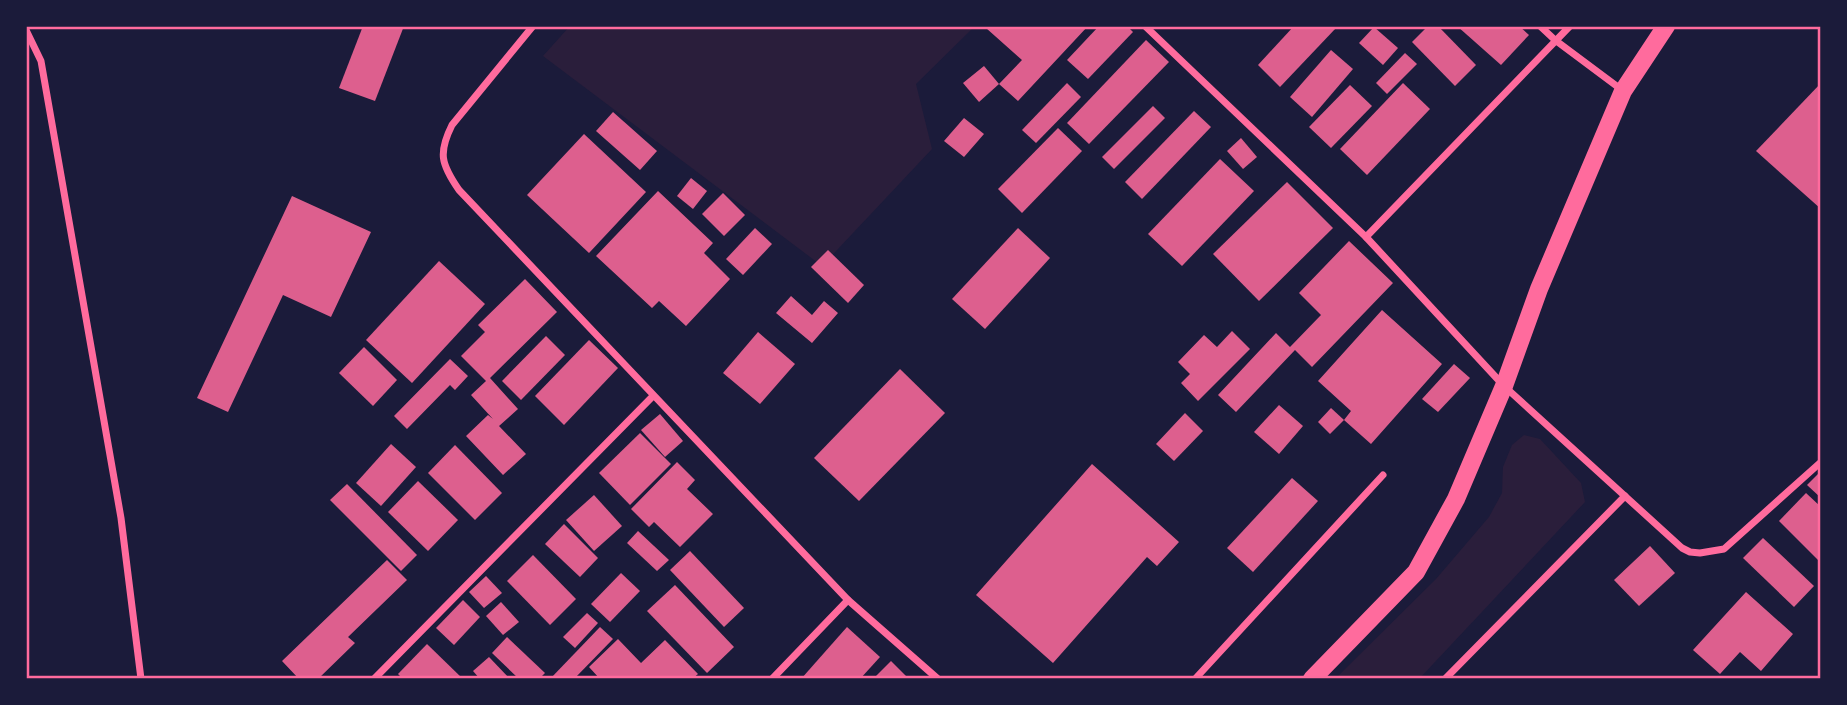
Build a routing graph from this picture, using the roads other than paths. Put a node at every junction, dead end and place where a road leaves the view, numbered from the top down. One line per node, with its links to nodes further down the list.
1 (533, 26): 11 (street)
2 (1145, 26): 9 (street)
3 (1540, 26): 7 (street)
4 (1570, 26): 7 (street)
5 (1666, 26): 8 (main road)
6 (26, 30): 16 (street)
7 (1555, 40): 8 (street); 9 (street)
8 (1623, 91): 10 (main road)
9 (1366, 237): 10 (street)
10 (1504, 386): 14 (street); 21 (main road)
11 (653, 396): 15 (street); 17 (street)
12 (1821, 462): 14 (street)
13 (1383, 475): 20 (street)
14 (1625, 496): 22 (street)
15 (848, 600): 18 (street); 19 (street)
16 (141, 679)
17 (374, 679)
18 (772, 679)
19 (938, 679)
20 (1195, 679)
21 (1312, 679)
22 (1445, 679)

